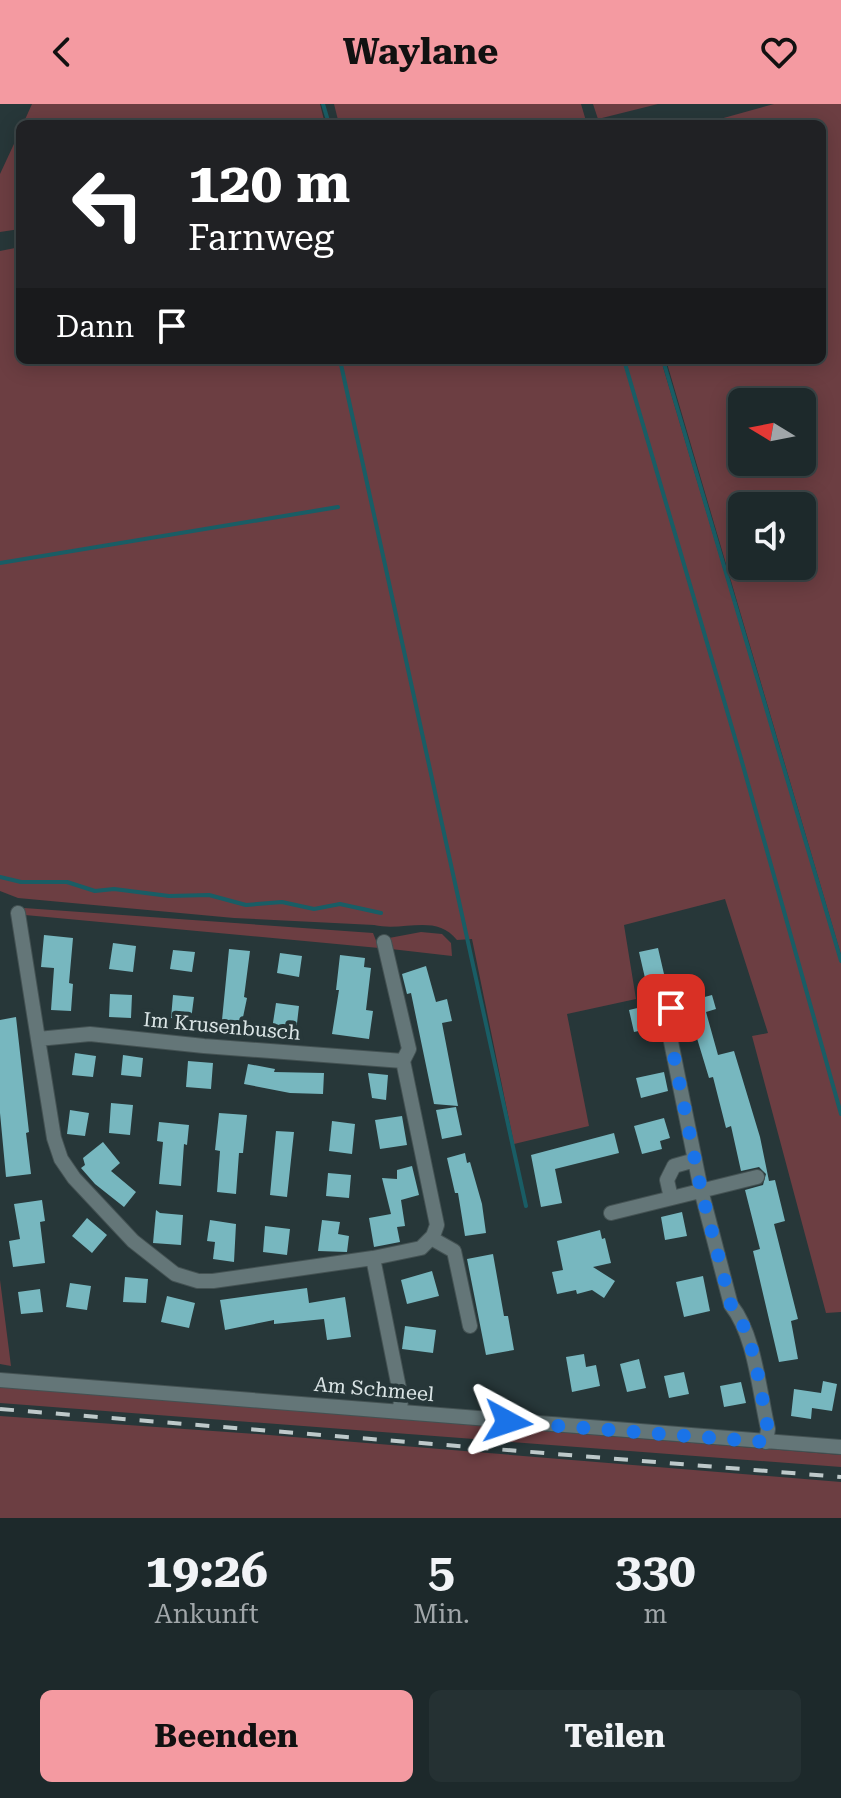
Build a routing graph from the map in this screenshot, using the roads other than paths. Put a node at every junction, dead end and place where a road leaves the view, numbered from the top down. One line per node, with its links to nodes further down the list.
1 (18, 913): 4 (street)
2 (384, 942): 5 (street)
3 (671, 1008): 6 (street)
4 (38, 1039): 5 (street, Im Krusenbusch); 12 (street)
5 (403, 1061): 11 (street)
6 (695, 1160): 8 (street); 9 (street)
7 (757, 1177): 8 (street)
8 (701, 1190): 9 (street); 16 (street)
9 (671, 1198): 10 (street)
10 (611, 1213)
11 (431, 1238): 12 (street); 13 (street)
12 (373, 1258): 15 (street)
13 (470, 1326)
14 (0, 1380): 15 (street, Am Schmeel)
15 (400, 1411): 16 (street, Am Schmeel)
16 (766, 1442): 17 (street, Am Schmeel)
17 (841, 1447)

